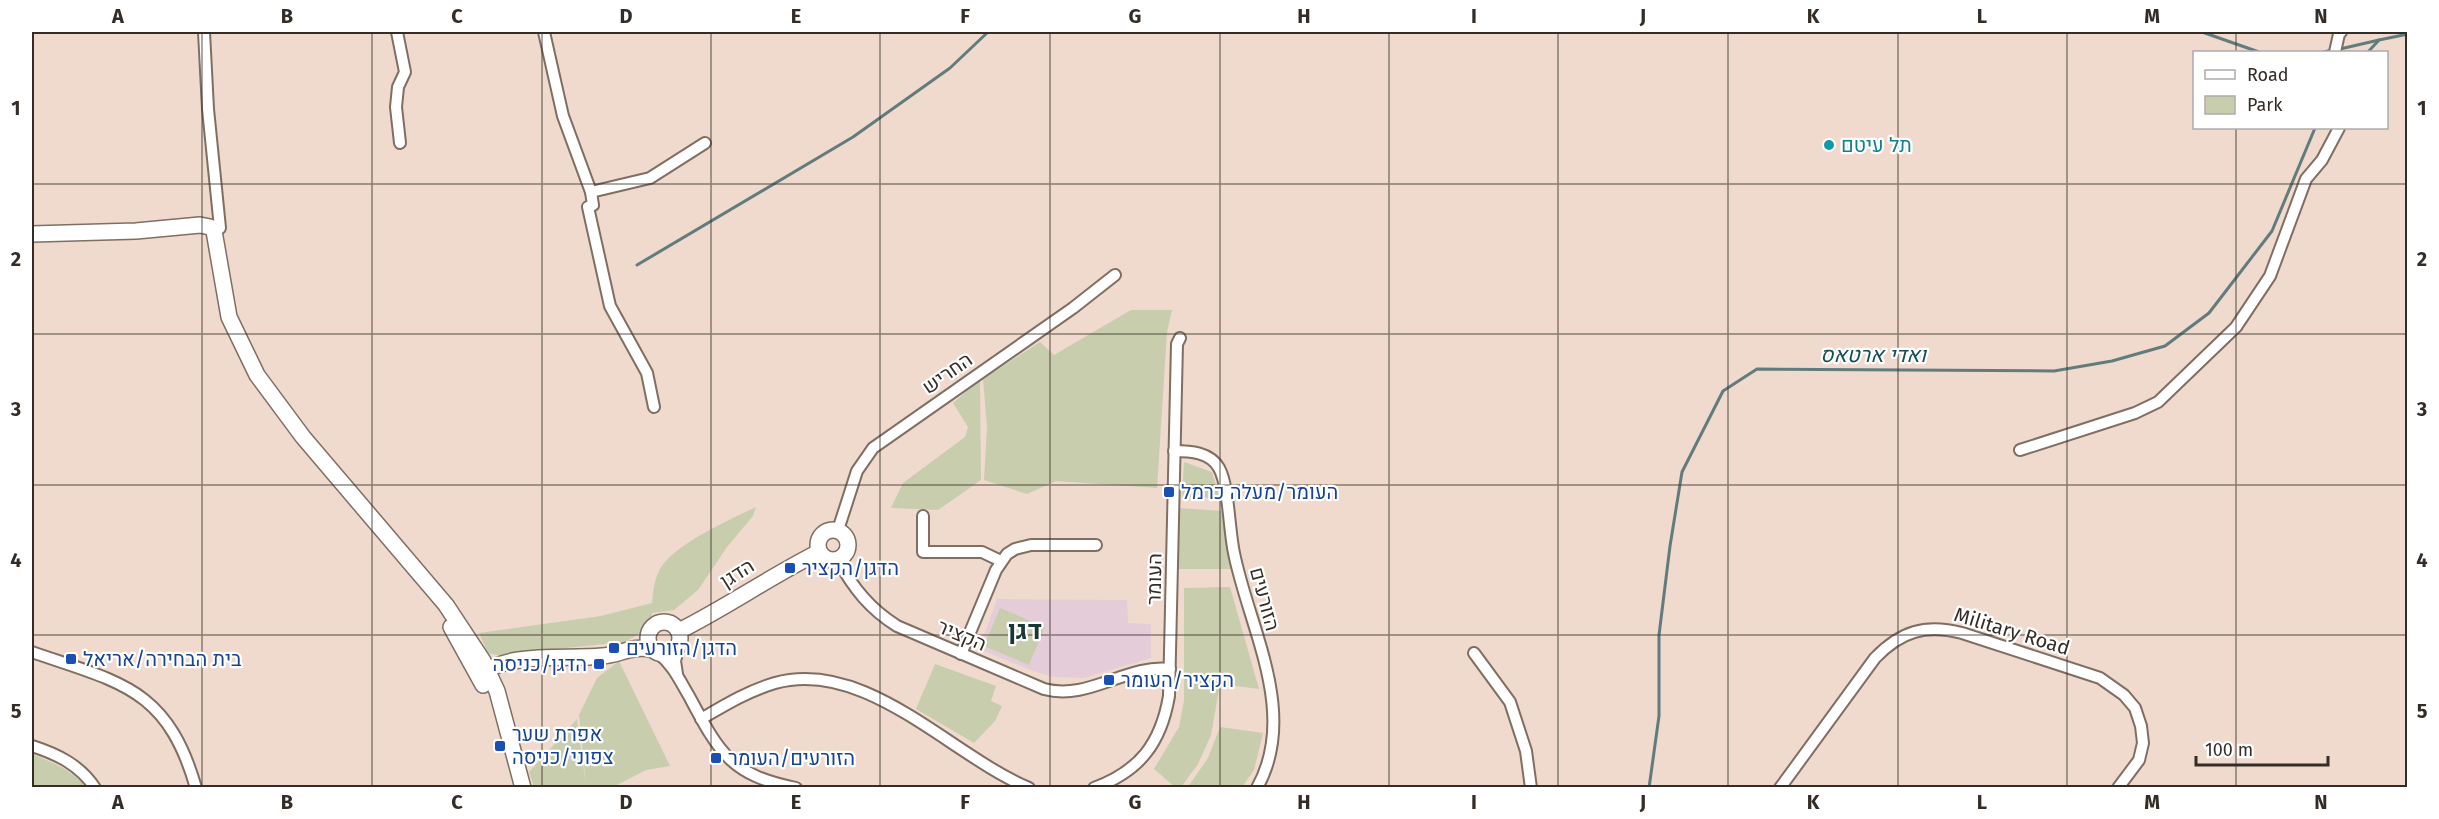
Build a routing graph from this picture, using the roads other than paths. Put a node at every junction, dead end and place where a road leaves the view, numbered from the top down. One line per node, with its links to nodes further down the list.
1 (204, 32): 10 (street)
2 (397, 32): 7 (street)
3 (544, 32): 9 (street)
4 (2341, 32): 5 (street)
5 (2335, 51)
6 (2338, 129): 17 (street)
7 (400, 143)
8 (705, 143): 9 (street)
9 (591, 192): 16 (street)
10 (212, 214): 11 (main road); 15 (main road)
11 (95, 231): 12 (main road); 15 (main road)
12 (32, 234)
13 (1115, 275): 20 (street, החריש)
14 (1180, 338): 18 (street, העומר)
15 (257, 375): 33 (main road)
16 (654, 407)
17 (2020, 450)
18 (1174, 452): 32 (street, העומר); 43 (street, הזורעים)
19 (923, 516): 24 (street)
20 (838, 530): 22 (main road); 23 (main road)
21 (1095, 545): 24 (street)
22 (819, 552): 23 (main road); 26 (main road, הדגן)
23 (838, 560): 31 (street, הקציר)
24 (1001, 561): 31 (street)
25 (650, 631): 26 (main road); 27 (main road); 29 (main road)
26 (679, 638): 29 (main road); 34 (street)
27 (630, 650): 29 (main road); 33 (main road)
28 (32, 652): 38 (street)
29 (656, 652): 34 (street)
30 (1474, 653): 44 (street)
31 (962, 654): 32 (street, הקציר)
32 (1170, 669): 42 (street, העומר)
33 (485, 674): 39 (main road)
34 (678, 677): 35 (street)
35 (701, 718): 40 (street); 41 (street)
36 (32, 746): 37 (street)
37 (95, 788)
38 (196, 788)
39 (523, 788)
40 (796, 788)
41 (1029, 788)
42 (1094, 788)
43 (1257, 788)
44 (1531, 788)
45 (1780, 788): 46 (street, Military Road)
46 (2118, 788)

